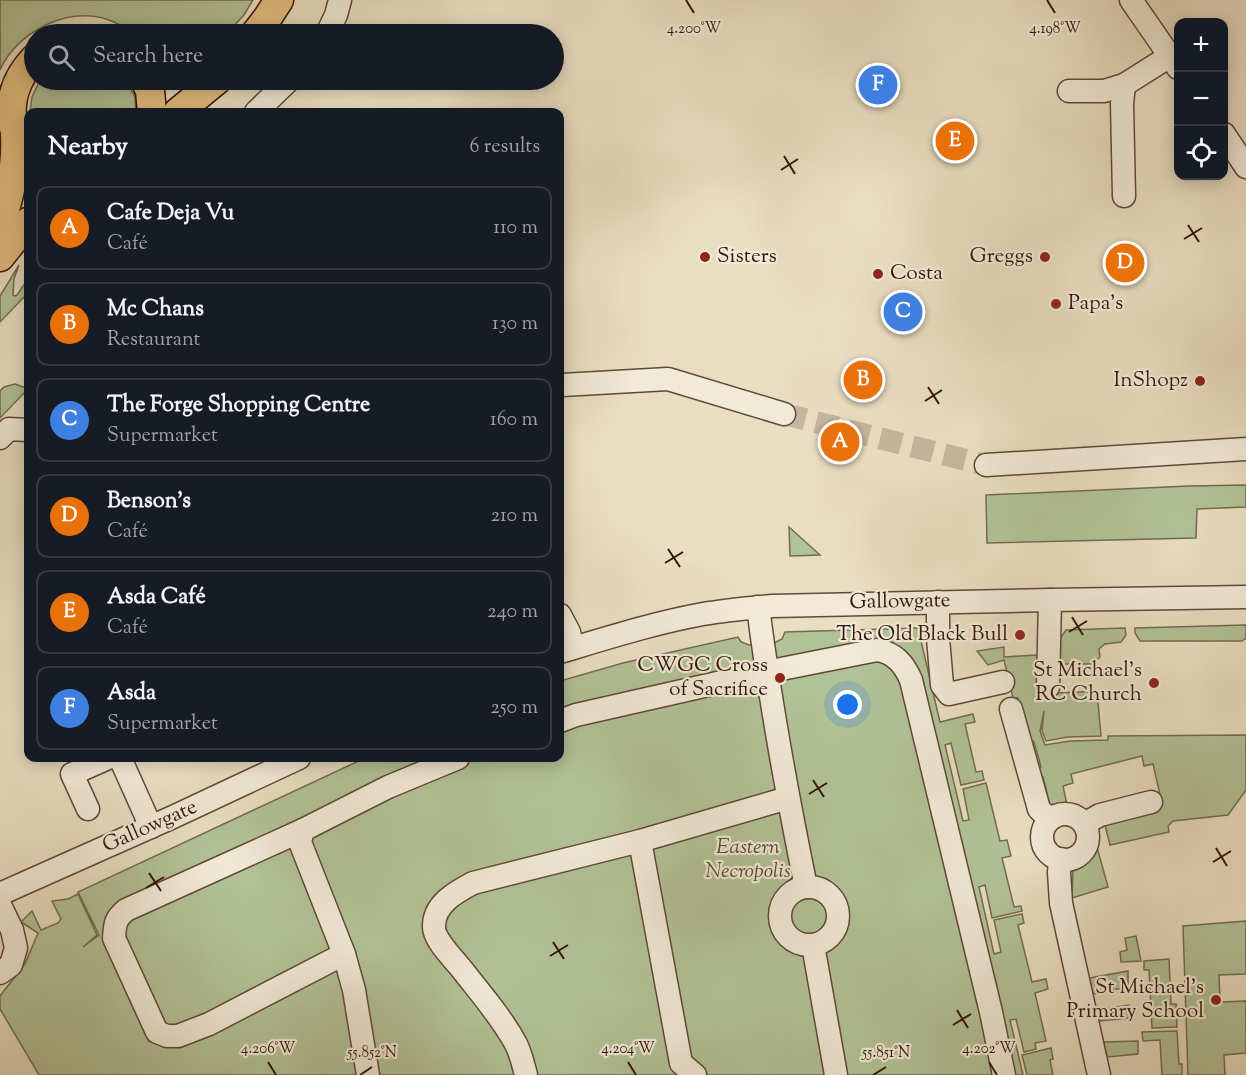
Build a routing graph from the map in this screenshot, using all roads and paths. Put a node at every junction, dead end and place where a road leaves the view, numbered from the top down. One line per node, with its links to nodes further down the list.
1 (279, 0): 4 (main road)
2 (340, 0): 5 (street)
3 (1131, 0): 6 (street)
4 (262, 24)
5 (332, 24)
6 (1174, 62): 8 (street)
7 (24, 71): 17 (main road)
8 (1124, 85): 12 (street); 19 (street)
9 (150, 90): 13 (main road)
10 (205, 90): 14 (main road)
11 (279, 90): 15 (street)
12 (1068, 91)
13 (152, 108)
14 (183, 108)
15 (260, 108)
16 (1233, 136): 18 (street)
17 (22, 145): 20 (main road)
18 (1246, 167)
19 (1124, 196)
20 (0, 226)
21 (24, 227): 22 (main road)
22 (0, 257)
23 (564, 385): 24 (street)
24 (784, 414)
25 (24, 430): 26 (street)
26 (0, 438)
27 (1246, 448): 28 (street)
28 (986, 465)
29 (1246, 597): 30 (street, Gallowgate)
30 (1050, 600): 31 (street, Gallowgate); 37 (street)
31 (938, 602): 32 (street, Gallowgate); 36 (street)
32 (758, 607): 34 (street, Gallowgate); 35 (street)
33 (564, 623): 34 (street)
34 (566, 650)
35 (766, 672): 39 (street); 44 (street); 63 (street)
36 (1003, 682)
37 (1048, 687)
38 (1011, 708): 47 (street)
39 (564, 720)
40 (99, 762): 46 (street)
41 (122, 762): 49 (street)
42 (291, 762): 49 (street, Gallowgate)
43 (448, 762): 50 (street)
44 (788, 798): 51 (street); 53 (street)
45 (1151, 802): 48 (street)
46 (88, 809)
47 (1052, 818): 48 (street); 52 (street)
48 (1084, 824): 52 (street)
49 (151, 827): 54 (street, Gallowgate)
50 (303, 830): 57 (street); 57 (street)
51 (640, 841): 59 (street); 61 (street)
52 (1061, 859): 64 (street)
53 (806, 887): 56 (street); 56 (street)
54 (0, 894)
55 (0, 905): 58 (street)
56 (813, 945): 62 (street)
57 (344, 954): 60 (street)
58 (0, 973)
59 (683, 1071)
60 (368, 1075)
61 (526, 1075)
62 (836, 1075)
63 (1004, 1075)
64 (1099, 1075)

